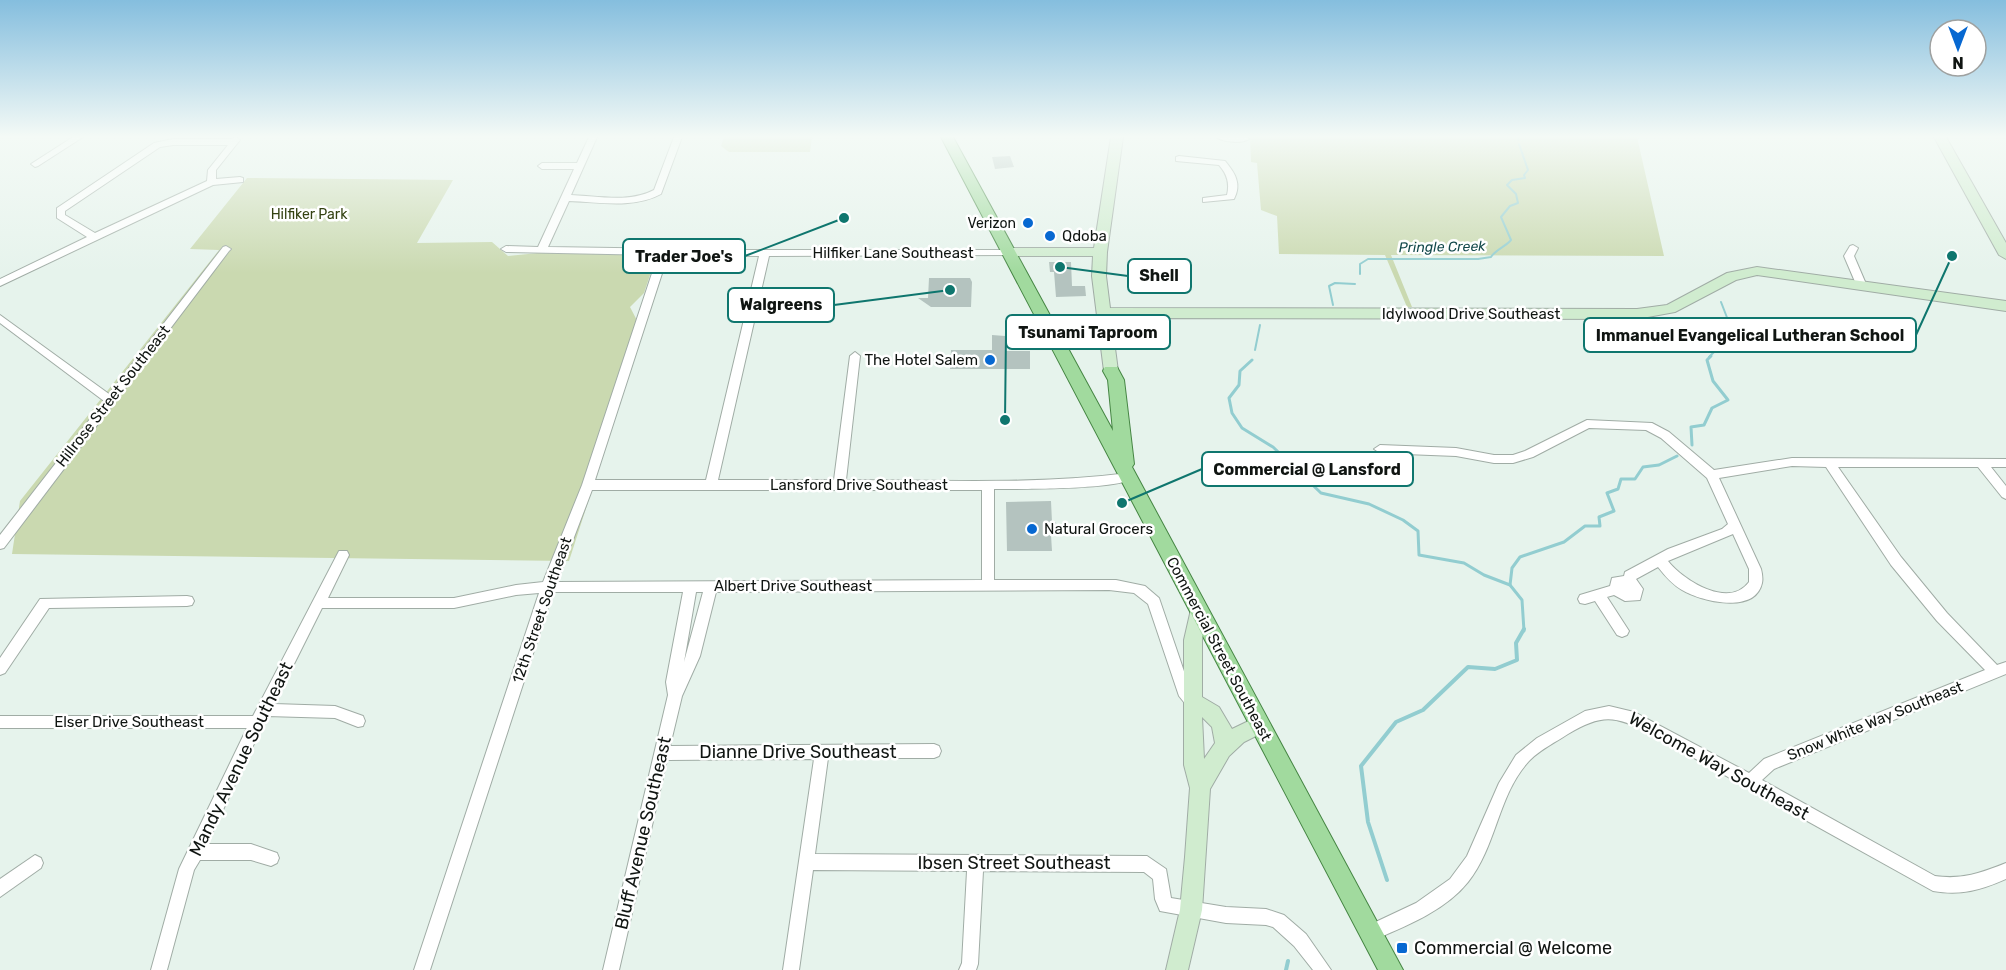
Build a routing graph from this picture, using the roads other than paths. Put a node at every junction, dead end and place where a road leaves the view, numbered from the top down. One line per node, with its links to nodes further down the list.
1 (101, 182): 11 (street)
2 (212, 182): 11 (street)
3 (572, 182): 9 (street)
4 (662, 182): 9 (street)
5 (972, 182): 17 (main road, Commercial Street Southeast)
6 (1110, 182): 18 (street)
7 (1233, 182): 10 (street)
8 (1966, 182): 19 (street)
9 (565, 198): 15 (street)
10 (1206, 200)
11 (94, 237): 21 (street)
12 (1853, 248): 22 (street)
13 (226, 249): 28 (street, Hillrose Street Southeast)
14 (506, 249): 15 (street, Hilfiker Lane Southeast)
15 (542, 249): 16 (street, Hilfiker Lane Southeast)
16 (664, 251): 20 (street, Hilfiker Lane Southeast); 35 (street, 12th Street Southeast)
17 (1010, 252): 18 (street, Hilfiker Lane Southeast); 20 (street, Hilfiker Lane Southeast); 33 (main road, Commercial Street Southeast)
18 (1100, 252): 24 (street)
19 (2005, 252)
20 (765, 253): 36 (street)
21 (0, 283)
22 (1861, 284): 23 (street, Idylwood Drive Southeast); 24 (street, Idylwood Drive Southeast)
23 (2006, 306)
24 (1105, 313): 27 (street)
25 (0, 318): 28 (street)
26 (855, 356): 37 (street)
27 (1111, 371): 33 (main road)
28 (110, 400): 41 (street, Hillrose Street Southeast)
29 (1380, 449): 34 (street)
30 (1829, 462): 31 (street); 34 (street); 53 (street)
31 (1981, 463): 32 (street); 39 (street)
32 (2006, 463)
33 (1127, 474): 38 (street, Lansford Drive Southeast); 50 (main road, Commercial Street Southeast)
34 (1712, 475): 40 (street)
35 (588, 485): 36 (street, Lansford Drive Southeast); 47 (street, 12th Street Southeast)
36 (711, 485): 37 (street, Lansford Drive Southeast)
37 (839, 485): 38 (street, Lansford Drive Southeast)
38 (988, 485): 46 (street)
39 (2006, 494)
40 (1734, 526): 43 (street); 43 (street)
41 (0, 544)
42 (343, 555): 49 (street, Mandy Avenue Southeast)
43 (1660, 560): 51 (street)
44 (691, 586): 45 (street, Albert Drive Southeast); 47 (street, Albert Drive Southeast); 54 (street, Bluff Avenue Southeast)
45 (711, 586): 46 (street, Albert Drive Southeast); 54 (street, Bluff Avenue Southeast)
46 (988, 586): 55 (street, Albert Drive Southeast)
47 (548, 587): 49 (street, Albert Drive Southeast); 76 (street, 12th Street Southeast)
48 (187, 601): 52 (street)
49 (318, 603): 56 (street, Mandy Avenue Southeast)
50 (1198, 610): 55 (street); 59 (main road, Commercial Street Southeast)
51 (1622, 631)
52 (0, 669)
53 (2000, 670): 64 (street, Snow White Way Southeast)
54 (675, 695): 63 (street, Bluff Avenue Southeast)
55 (1192, 702): 60 (street); 65 (street)
56 (261, 716): 57 (street, Elser Drive Southeast); 58 (street, Elser Drive Southeast); 66 (street, Mandy Avenue Southeast)
57 (358, 721)
58 (0, 722)
59 (1259, 725): 60 (street); 74 (main road, Commercial Street Southeast)
60 (1225, 744): 65 (street)
61 (934, 751): 62 (street, Dianne Drive Southeast)
62 (822, 752): 63 (street, Dianne Drive Southeast); 68 (street)
63 (662, 753): 77 (street, Bluff Avenue Southeast)
64 (1749, 782): 71 (street, Welcome Way Southeast); 74 (street, Welcome Way Southeast)
65 (1200, 788): 73 (street)
66 (195, 852): 67 (street); 75 (street, Mandy Avenue Southeast)
67 (271, 858)
68 (807, 862): 70 (street, Ibsen Street Southeast); 78 (street)
69 (35, 863): 72 (street)
70 (975, 864): 73 (street, Ibsen Street Southeast); 79 (street)
71 (2006, 871)
72 (0, 888)
73 (1191, 910): 80 (street); 81 (street)
74 (1371, 933): 82 (main road, Commercial Street Southeast)
75 (159, 970)
76 (422, 970)
77 (611, 970)
78 (791, 970)
79 (967, 970)
80 (1177, 970)
81 (1323, 970)
82 (1391, 970)

